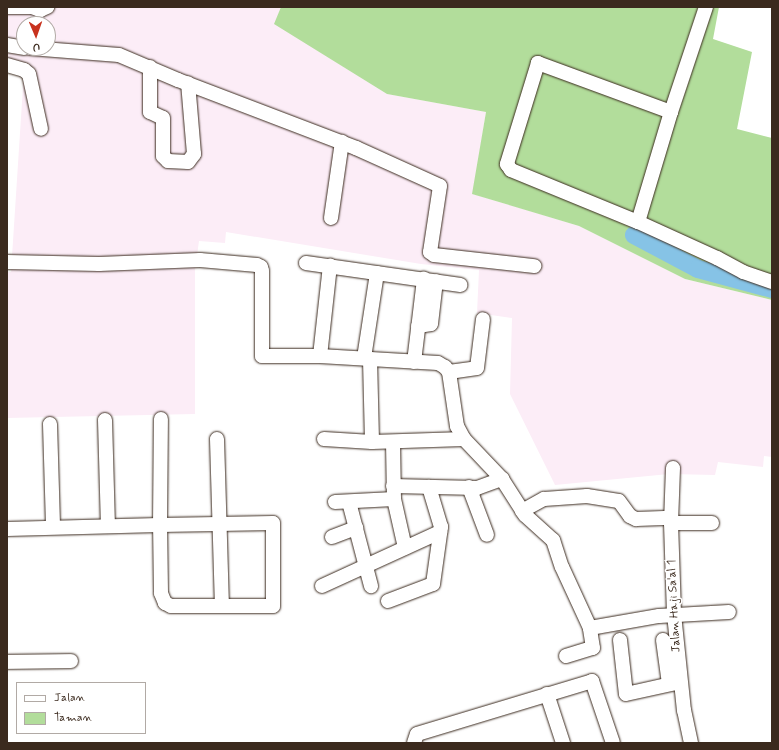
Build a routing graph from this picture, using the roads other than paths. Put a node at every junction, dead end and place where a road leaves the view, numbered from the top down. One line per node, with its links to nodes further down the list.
1 (7, 7): 2 (street)
2 (32, 7): 3 (street)
3 (47, 7)
4 (706, 7): 9 (street)
5 (56, 50): 7 (street)
6 (7, 65): 10 (street)
7 (150, 67): 8 (street); 8 (street)
8 (188, 84): 11 (street)
9 (671, 112): 13 (street); 13 (street)
10 (41, 129)
11 (342, 142): 12 (street); 17 (street)
12 (331, 218)
13 (638, 222): 20 (street)
14 (7, 262): 23 (street)
15 (306, 263): 16 (street)
16 (330, 266): 18 (street); 23 (street)
17 (534, 266)
18 (377, 273): 19 (street); 24 (street)
19 (430, 280): 21 (street); 25 (street)
20 (772, 282)
21 (460, 284)
22 (484, 320): 26 (street)
23 (320, 356): 24 (street)
24 (367, 359): 25 (street); 33 (street)
25 (414, 362): 26 (street)
26 (449, 372): 32 (street)
27 (161, 419): 46 (street)
28 (105, 420): 47 (street)
29 (50, 424): 48 (street)
30 (217, 439): 45 (street)
31 (324, 439): 33 (street)
32 (464, 439): 34 (street); 36 (street)
33 (372, 442): 34 (street)
34 (393, 442): 39 (street)
35 (673, 468): 43 (street, Jalan Haji Sa'al 1)
36 (502, 479): 38 (street); 42 (street)
37 (429, 487): 38 (street); 39 (street); 51 (street)
38 (469, 487): 52 (street)
39 (393, 493): 41 (street); 54 (street)
40 (335, 502): 41 (street)
41 (349, 502): 49 (street)
42 (522, 511): 43 (street); 62 (street)
43 (671, 521): 44 (street); 61 (street, Jalan Haji Sa'al 1)
44 (712, 523)
45 (218, 524): 46 (street); 59 (street); 59 (street)
46 (160, 525): 47 (street); 59 (street)
47 (108, 526): 48 (street)
48 (53, 528): 50 (street)
49 (356, 528): 53 (street); 55 (street)
50 (7, 529)
51 (440, 532): 54 (street); 58 (street)
52 (487, 535)
53 (332, 537)
54 (405, 548): 55 (street)
55 (364, 567): 56 (street); 57 (street)
56 (322, 586)
57 (370, 586)
58 (388, 601)
59 (222, 606)
60 (728, 612): 61 (street)
61 (674, 614): 62 (street); 68 (street, Jalan Haji Sa'al 1)
62 (590, 628): 65 (street)
63 (620, 640): 68 (street)
64 (663, 640): 68 (street)
65 (566, 656)
66 (71, 661): 67 (street)
67 (7, 662)
68 (675, 683): 73 (street, Jalan Haji Sa'al 1)
69 (547, 694): 70 (street); 71 (street); 72 (street)
70 (414, 743)
71 (563, 743)
72 (613, 743)
73 (691, 743)

